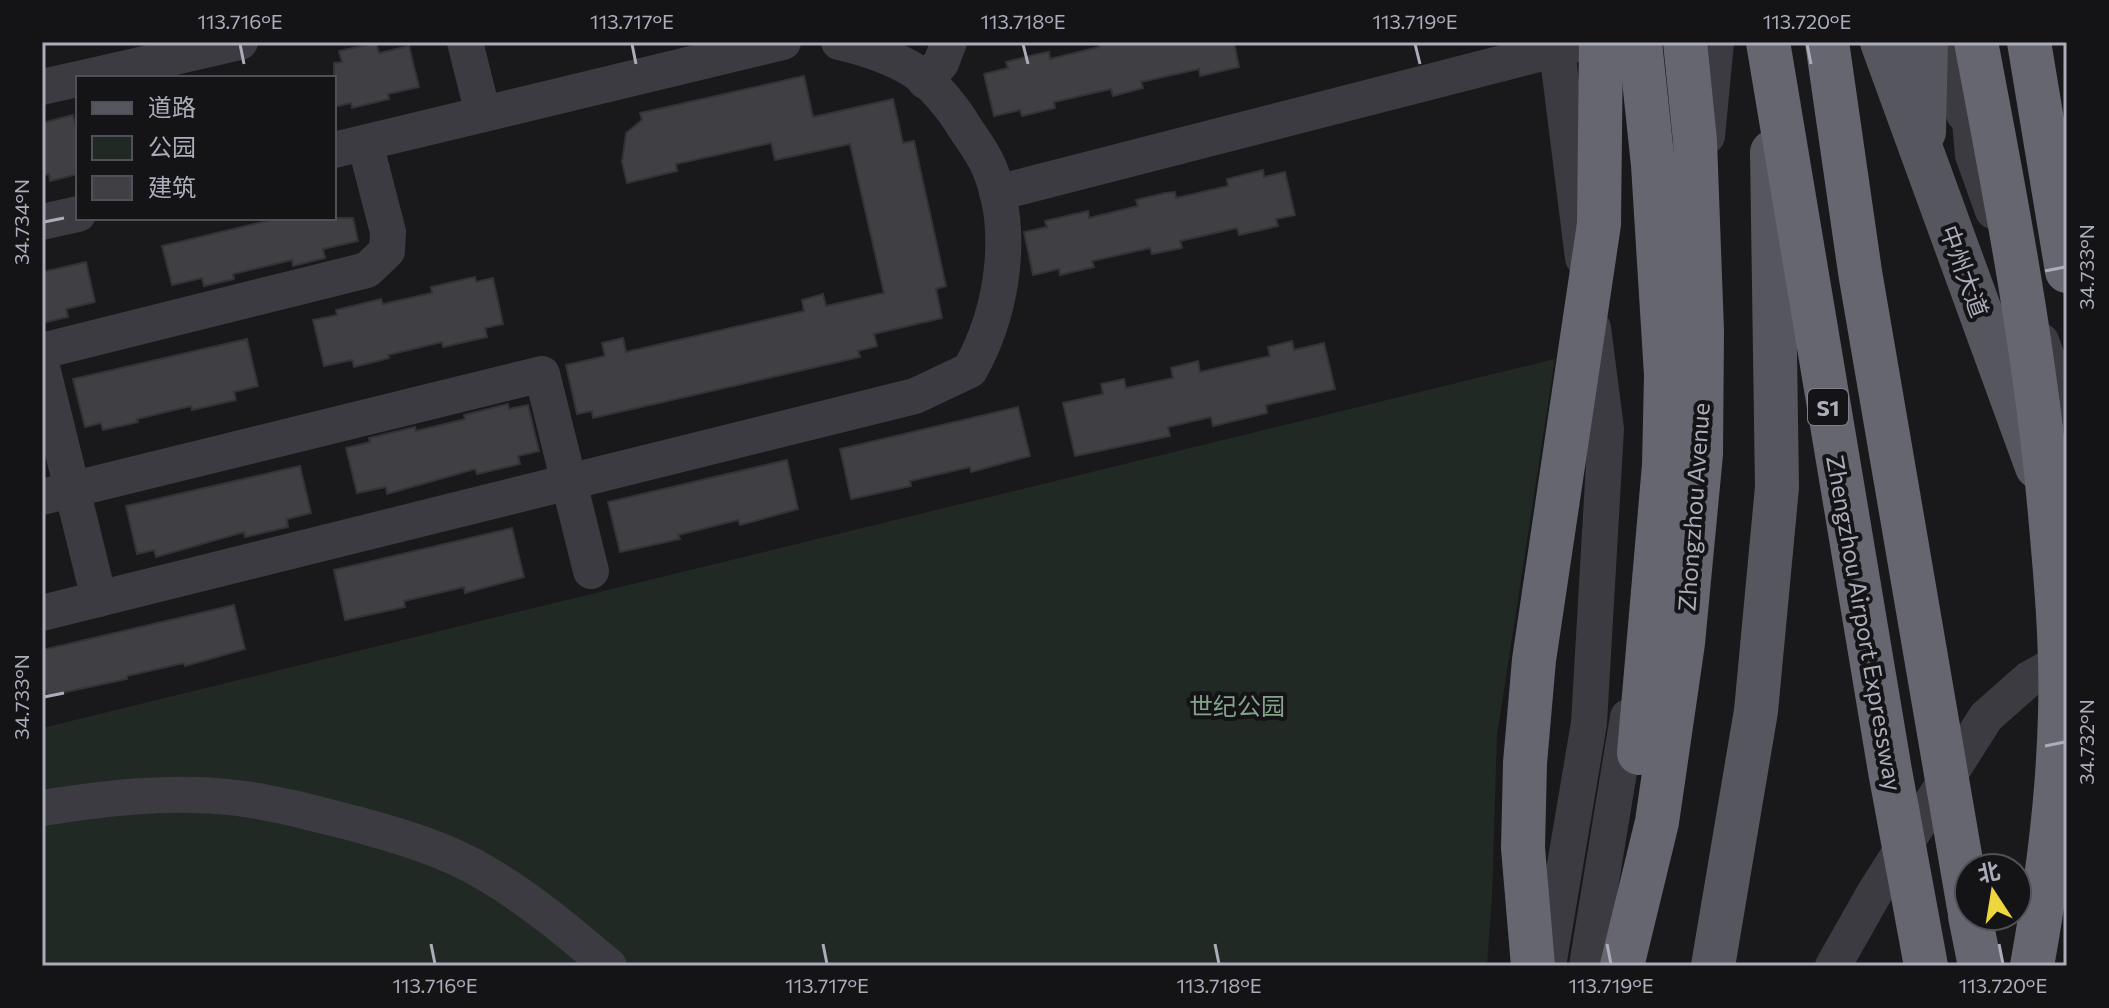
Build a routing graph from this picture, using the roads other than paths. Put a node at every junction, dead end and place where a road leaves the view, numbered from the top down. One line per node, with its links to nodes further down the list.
1 (240, 42): 20 (street)
2 (465, 42): 24 (street)
3 (783, 42): 24 (street)
4 (839, 42): 22 (street)
5 (949, 42): 22 (street)
6 (1556, 42): 50 (street)
7 (1583, 42): 28 (street)
8 (1601, 42): 49 (highway)
9 (1640, 42): 47 (highway)
10 (1685, 42): 47 (highway, Zhongzhou Avenue)
11 (1716, 42): 51 (street)
12 (1766, 42): 52 (main road); 54 (highway, Zhengzhou Airport Expressway / S1)
13 (1827, 42): 44 (highway, S1)
14 (1882, 42): 27 (main road, 中州大道)
15 (1926, 42): 27 (main road)
16 (1947, 42): 26 (street)
17 (1963, 42): 26 (street)
18 (1976, 42): 45 (highway, 中州大道)
19 (2029, 42): 31 (highway)
20 (93, 76)
21 (76, 80): 23 (street)
22 (925, 81): 28 (street)
23 (42, 87)
24 (483, 114): 25 (street)
25 (350, 146): 32 (street)
26 (1973, 155): 34 (street)
27 (1924, 159): 37 (main road, 中州大道)
28 (997, 193): 35 (street)
29 (76, 214): 30 (street)
30 (42, 222)
31 (2067, 271)
32 (42, 351)
33 (42, 367): 36 (street)
34 (2067, 411)
35 (569, 482): 36 (street); 38 (street); 39 (street)
36 (57, 493): 39 (street)
37 (2067, 548)
38 (591, 571)
39 (99, 599): 40 (street)
40 (42, 613)
41 (2067, 658): 53 (street)
42 (2067, 766): 45 (highway)
43 (42, 808): 48 (street)
44 (1959, 852)
45 (2048, 877): 56 (highway, 中州大道)
46 (1973, 932): 55 (highway)
47 (1625, 952)
48 (609, 966)
49 (1533, 966)
50 (1548, 966)
51 (1587, 966)
52 (1713, 966)
53 (1833, 966)
54 (1926, 966)
55 (1980, 966)
56 (2032, 966)

